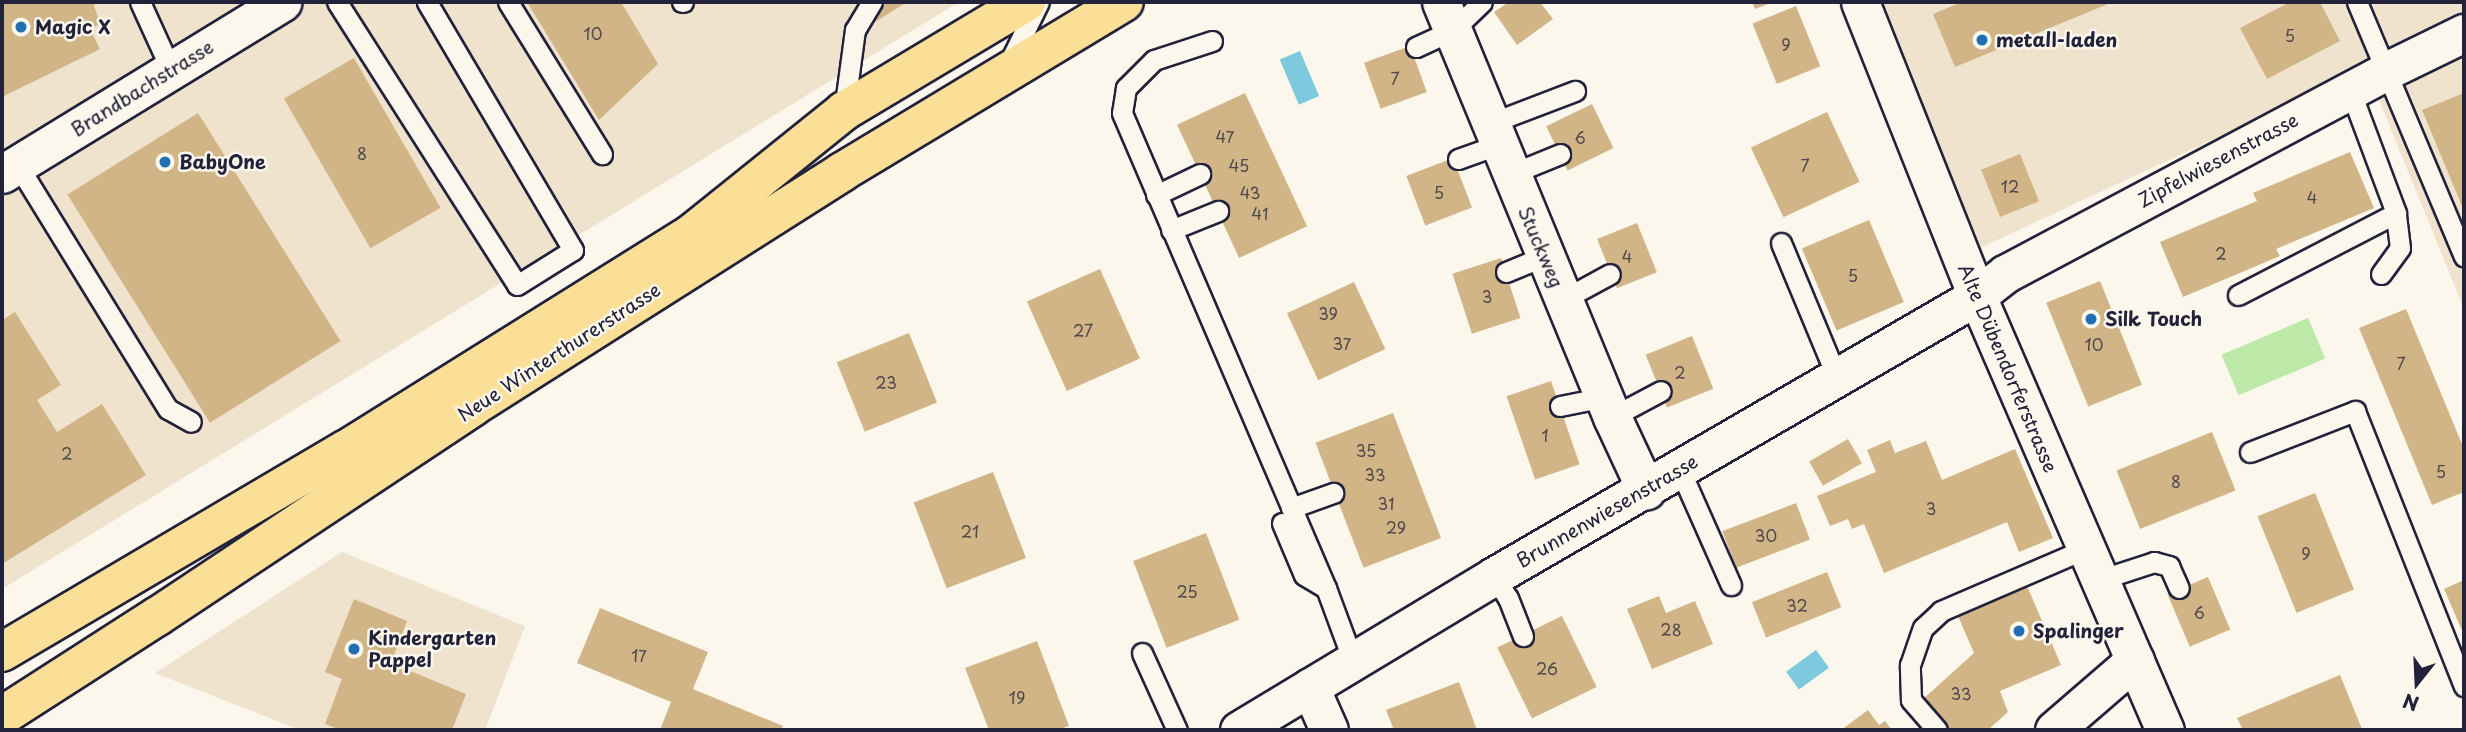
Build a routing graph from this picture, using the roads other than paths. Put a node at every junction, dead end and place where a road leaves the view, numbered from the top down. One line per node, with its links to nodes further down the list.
1 (140, 2): 17 (lane)
2 (283, 2): 17 (street, Brandbachstrasse)
3 (337, 2): 4 (lane)
4 (427, 2)
5 (508, 2): 24 (lane)
6 (872, 2): 22 (lane)
7 (1026, 2): 22 (main road, Neue Winterthurerstrasse)
8 (1039, 2): 19 (lane)
9 (1124, 2): 19 (main road, Neue Winterthurerstrasse)
10 (1482, 2): 13 (lane)
11 (1860, 2): 40 (street, Alte Dübendorferstrasse)
12 (2357, 2): 18 (lane)
13 (1447, 16): 16 (lane); 23 (street, Stuckweg)
14 (2464, 33): 18 (street, Zipfelwiesenstrasse)
15 (1212, 41): 29 (lane)
16 (1416, 47)
17 (170, 70): 27 (street, Brandbachstrasse)
18 (2386, 71): 20 (street, Zipfelwiesenstrasse); 35 (lane)
19 (1004, 72): 63 (main road, Neue Winterthurerstrasse)
20 (2350, 90): 31 (lane); 40 (street, Zipfelwiesenstrasse)
21 (1575, 91): 23 (lane)
22 (844, 111): 57 (main road, Neue Winterthurerstrasse)
23 (1501, 147): 25 (lane); 26 (lane); 34 (street, Stuckweg)
24 (602, 154)
25 (1560, 154)
26 (1458, 159)
27 (9, 169): 46 (lane)
28 (1200, 174): 29 (lane)
29 (1156, 195): 32 (lane)
30 (1218, 211): 32 (lane)
31 (2396, 213): 38 (lane); 39 (lane)
32 (1171, 230): 51 (lane)
33 (1781, 243): 42 (lane)
34 (1545, 256): 36 (lane); 41 (street, Stuckweg)
35 (2464, 256)
36 (1506, 272)
37 (1610, 274): 41 (lane)
38 (2381, 274)
39 (2238, 295)
40 (1977, 296): 42 (street, Brunnenwiesenstrasse); 52 (street, Alte Dübendorferstrasse)
41 (1564, 299): 45 (street, Stuckweg)
42 (1836, 375): 48 (street, Brunnenwiesenstrasse)
43 (1661, 391): 45 (lane)
44 (1560, 406): 45 (lane)
45 (1608, 407): 49 (street, Stuckweg)
46 (191, 422)
47 (2250, 452): 61 (lane)
48 (1680, 470): 49 (street, Brunnenwiesenstrasse); 54 (lane)
49 (1646, 490): 53 (street, Brunnenwiesenstrasse)
50 (1333, 493): 51 (lane)
51 (1287, 516): 60 (lane)
52 (2092, 565): 55 (lane); 59 (street, Alte Dübendorferstrasse); 67 (lane)
53 (1494, 576): 56 (lane); 60 (street, Brunnenwiesenstrasse)
54 (1731, 585)
55 (2179, 588)
56 (1523, 636)
57 (2, 652)
58 (1142, 653): 64 (lane)
59 (2135, 660): 68 (street); 69 (street, Alte Dübendorferstrasse)
60 (1353, 661): 62 (street, Brunnenwiesenstrasse)
61 (2464, 686)
62 (1310, 687): 65 (street, Brunnenwiesenstrasse); 66 (street)
63 (2, 716)
64 (1177, 730)
65 (1238, 730)
66 (1329, 730)
67 (1937, 730)
68 (2054, 730)
69 (2165, 730)

